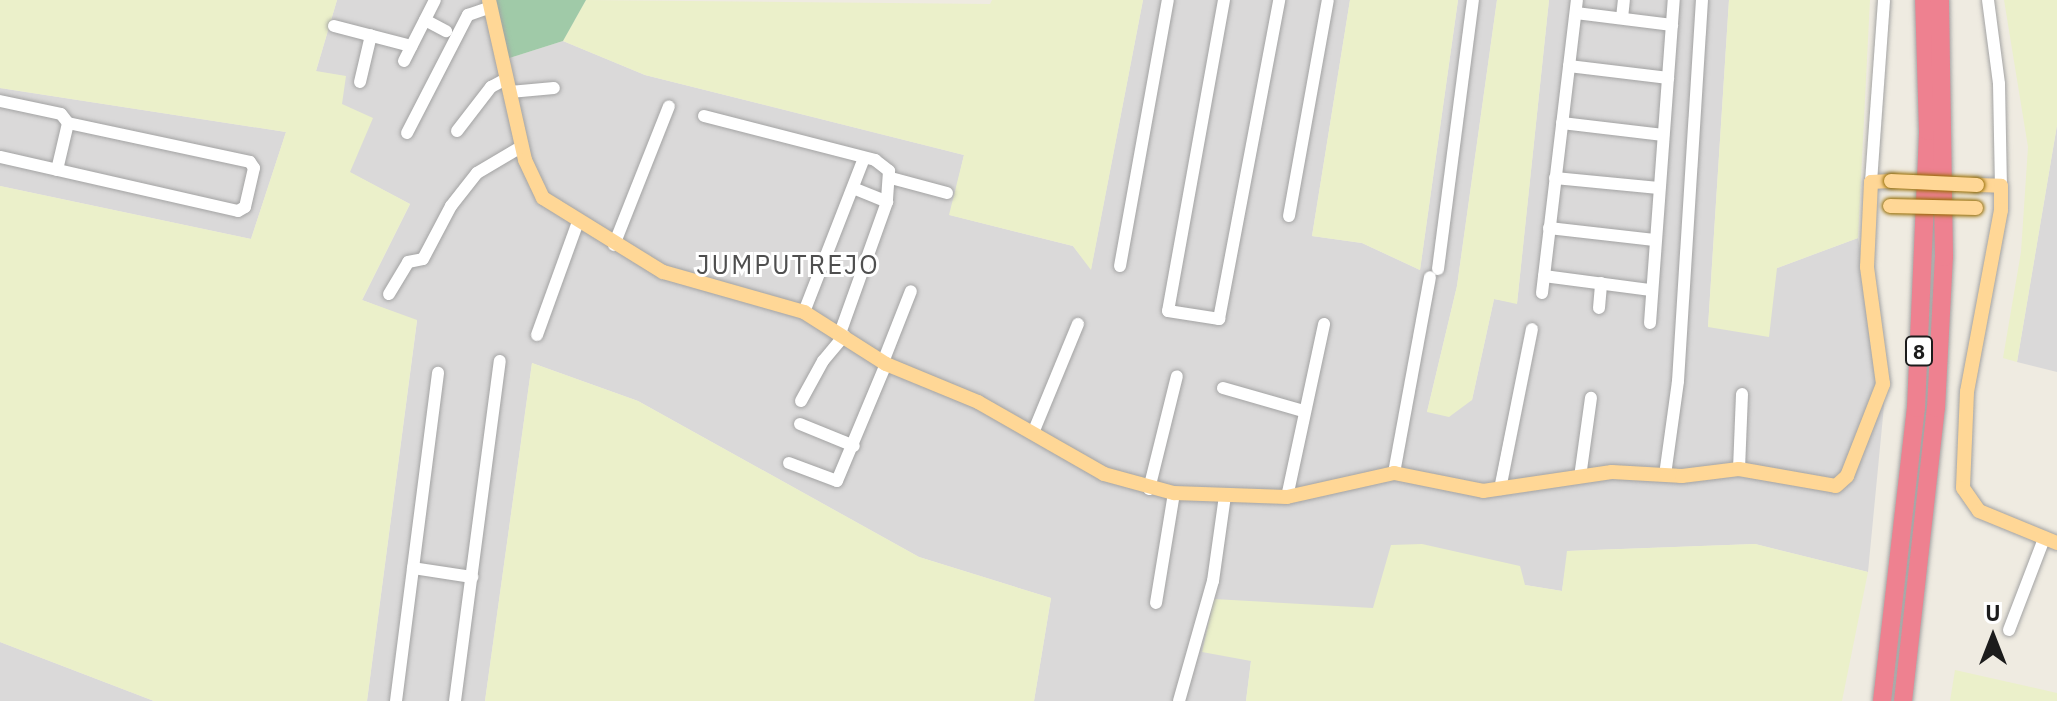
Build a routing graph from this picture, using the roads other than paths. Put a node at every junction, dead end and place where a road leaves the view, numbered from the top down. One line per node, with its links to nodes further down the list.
1 (435, 0): 17 (street)
2 (1168, 0): 56 (street)
3 (1224, 0): 4 (street)
4 (1279, 0)
5 (1328, 0): 51 (street)
6 (1473, 0): 85 (street)
7 (1624, 0): 16 (street)
8 (1674, 0): 18 (street)
9 (1702, 0): 86 (street)
10 (1884, 0): 43 (street)
11 (1924, 0): 101 (highway, 8)
12 (1940, 0): 102 (highway, 8)
13 (1988, 0): 44 (street)
14 (486, 6): 27 (main road); 35 (street)
15 (1576, 6): 16 (street); 24 (street)
16 (1622, 18): 18 (street)
17 (425, 20): 20 (street); 22 (street)
18 (1672, 25): 25 (street)
19 (334, 26): 21 (street)
20 (446, 31)
21 (371, 35): 22 (street); 26 (street)
22 (411, 46): 23 (street)
23 (404, 61)
24 (1569, 66): 25 (street); 33 (street)
25 (1668, 78): 36 (street)
26 (360, 82)
27 (503, 84): 28 (street); 34 (street); 37 (main road)
28 (554, 88)
29 (0, 101): 32 (street)
30 (669, 106): 55 (street)
31 (704, 116): 39 (street)
32 (68, 123): 40 (street); 40 (street)
33 (1562, 123): 36 (street); 42 (street)
34 (457, 131)
35 (407, 133)
36 (1663, 135): 46 (street)
37 (516, 149): 52 (main road); 62 (street)
38 (0, 157): 40 (street)
39 (864, 158): 41 (street); 45 (street)
40 (57, 170)
41 (891, 178): 47 (street); 48 (street)
42 (1555, 178): 46 (street); 53 (street)
43 (1871, 182): 44 (main road, bridge); 49 (main road)
44 (2001, 186): 50 (main road)
45 (853, 188): 48 (street); 64 (street)
46 (1659, 188): 54 (street)
47 (947, 193)
48 (887, 202): 70 (street)
49 (1870, 207): 50 (main road, bridge); 84 (main road)
50 (2001, 210): 93 (main road)
51 (1289, 216)
52 (576, 227): 55 (main road); 69 (street)
53 (1549, 228): 54 (street); 57 (street)
54 (1654, 240): 59 (street)
55 (614, 245): 64 (main road)
56 (1120, 266)
57 (1544, 276): 58 (street); 61 (street)
58 (1601, 283): 59 (street); 63 (street)
59 (1651, 290): 65 (street)
60 (911, 291): 72 (street)
61 (1542, 293)
62 (389, 294)
63 (1599, 308)
64 (804, 312): 70 (main road)
65 (1650, 323)
66 (1078, 324): 81 (street)
67 (1324, 324): 79 (street)
68 (1532, 329): 89 (street)
69 (537, 335)
70 (841, 339): 72 (main road); 78 (street)
71 (500, 361): 95 (street)
72 (884, 369): 81 (main road); 82 (street)
73 (438, 373): 94 (street)
74 (1177, 376): 88 (street)
75 (1223, 388): 79 (street)
76 (1742, 394): 84 (street)
77 (1591, 398): 87 (street)
78 (801, 401)
79 (1303, 411): 91 (street)
80 (800, 424): 82 (street)
81 (1033, 433): 88 (main road)
82 (854, 446): 83 (street)
83 (789, 463)
84 (1739, 469): 86 (main road)
85 (1394, 473): 89 (main road); 91 (main road)
86 (1665, 475): 87 (main road)
87 (1580, 477): 89 (main road)
88 (1149, 489): 90 (main road)
89 (1500, 489)
90 (1174, 493): 92 (main road); 96 (street)
91 (1287, 497): 92 (main road)
92 (1224, 504): 100 (street)
93 (2050, 541): 97 (street)
94 (413, 568): 95 (street); 98 (street)
95 (472, 577): 99 (street)
96 (1156, 603)
97 (2009, 630)
98 (400, 700)
99 (455, 701)
100 (1179, 701)
101 (1882, 701)
102 (1903, 701)

